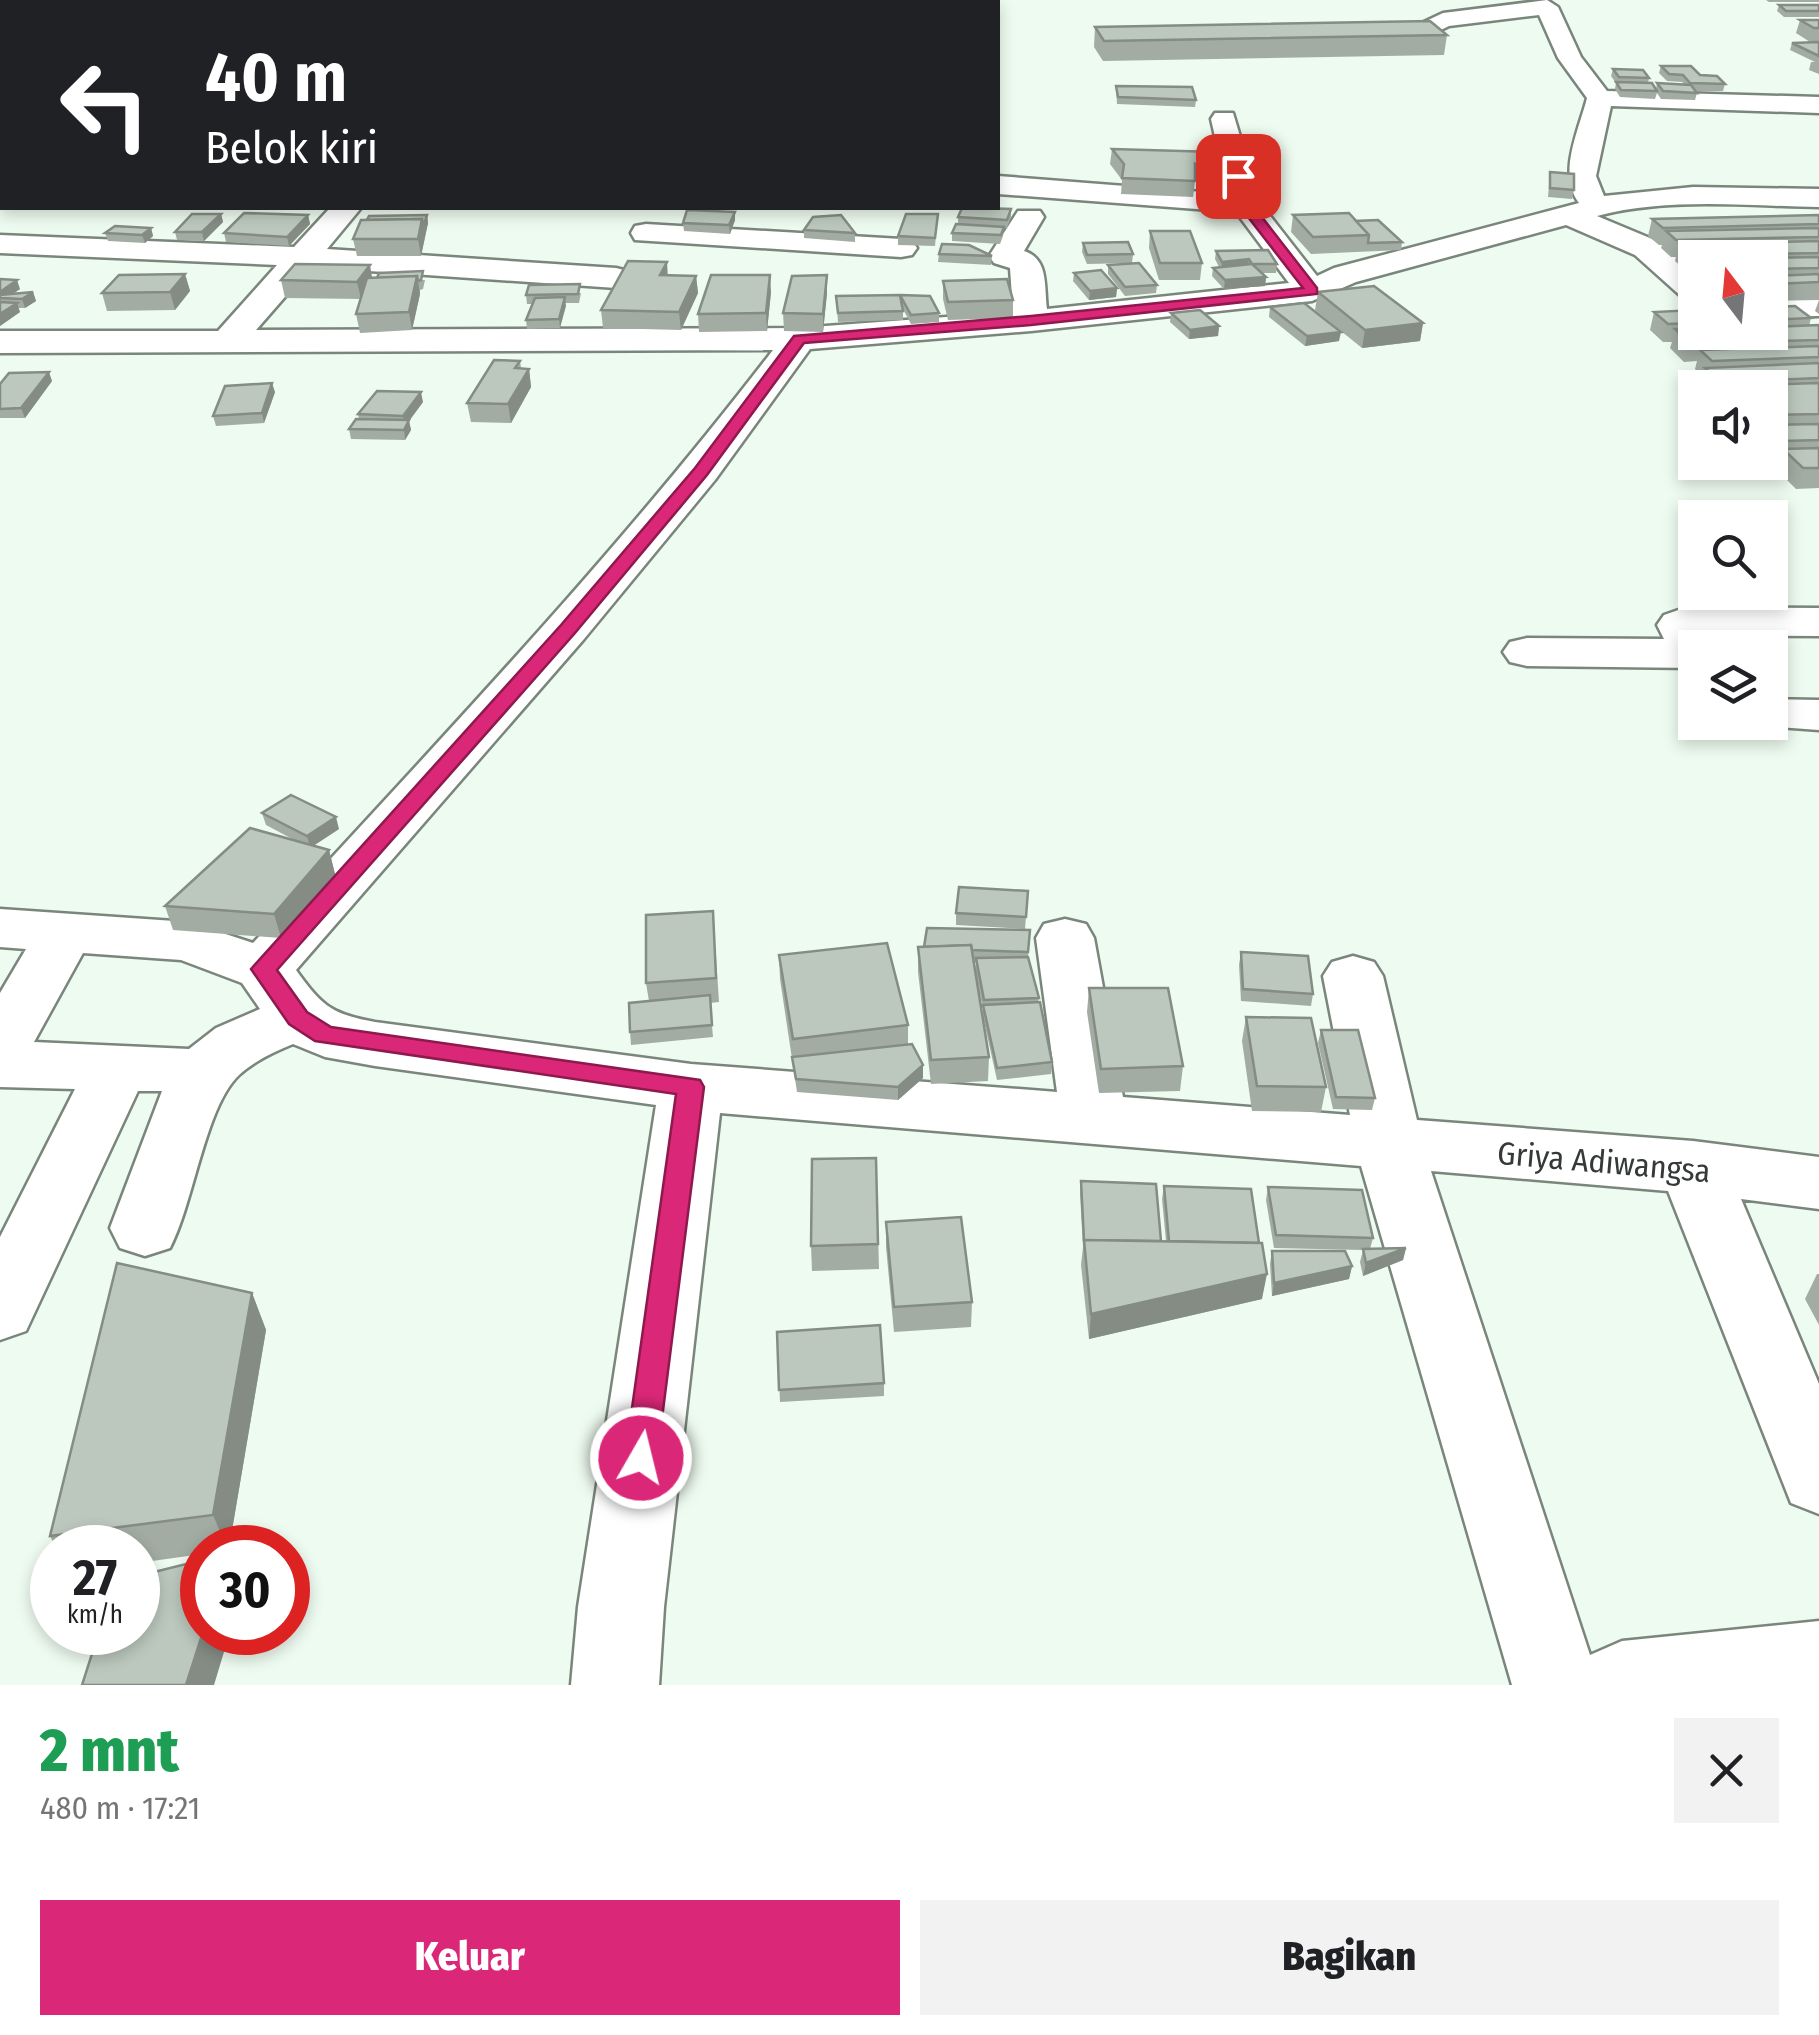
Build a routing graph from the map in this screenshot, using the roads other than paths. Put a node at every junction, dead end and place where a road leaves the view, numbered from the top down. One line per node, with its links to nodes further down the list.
1 (1329, 41): 2 (street)
2 (1600, 98): 3 (street); 9 (street)
3 (1819, 105)
4 (1224, 119): 7 (street)
5 (1000, 186): 7 (street)
6 (1819, 198): 9 (street)
7 (1244, 204): 18 (street)
8 (344, 210): 15 (street)
9 (1580, 210): 17 (street); 18 (street)
10 (50, 217): 13 (street)
11 (1030, 218): 20 (street)
12 (656, 220): 14 (street); 16 (street)
13 (1, 245): 15 (street)
14 (900, 248)
15 (303, 257): 16 (street); 25 (street)
16 (616, 278): 22 (street)
17 (1678, 290)
18 (1312, 291): 20 (street)
19 (1793, 307): 21 (street)
20 (1031, 321): 23 (street)
21 (1819, 334)
22 (580, 339): 23 (street); 25 (street)
23 (799, 339): 36 (street)
24 (0, 342): 25 (street)
25 (228, 342)
26 (1819, 622): 27 (street)
27 (1683, 630)
28 (1527, 652): 29 (street)
29 (1678, 653)
30 (1788, 714): 31 (street)
31 (1819, 715)
32 (0, 928): 33 (street, Griya Adiwangsa)
33 (65, 932): 36 (street, Griya Adiwangsa); 37 (street)
34 (1065, 938): 40 (street)
35 (1352, 976): 41 (street)
36 (281, 994): 39 (street, Griya Adiwangsa); 44 (street)
37 (0, 1046)
38 (0, 1064): 45 (street)
39 (691, 1087): 40 (street, Griya Adiwangsa); 48 (street)
40 (1094, 1121): 41 (street, Griya Adiwangsa)
41 (1390, 1145): 42 (street, Griya Adiwangsa); 49 (street)
42 (1693, 1168): 43 (street, Griya Adiwangsa); 46 (street)
43 (1819, 1182)
44 (145, 1228)
45 (0, 1310)
46 (1819, 1478)
47 (1819, 1664): 50 (street)
48 (616, 1685)
49 (1556, 1685)
50 (1622, 1685)

